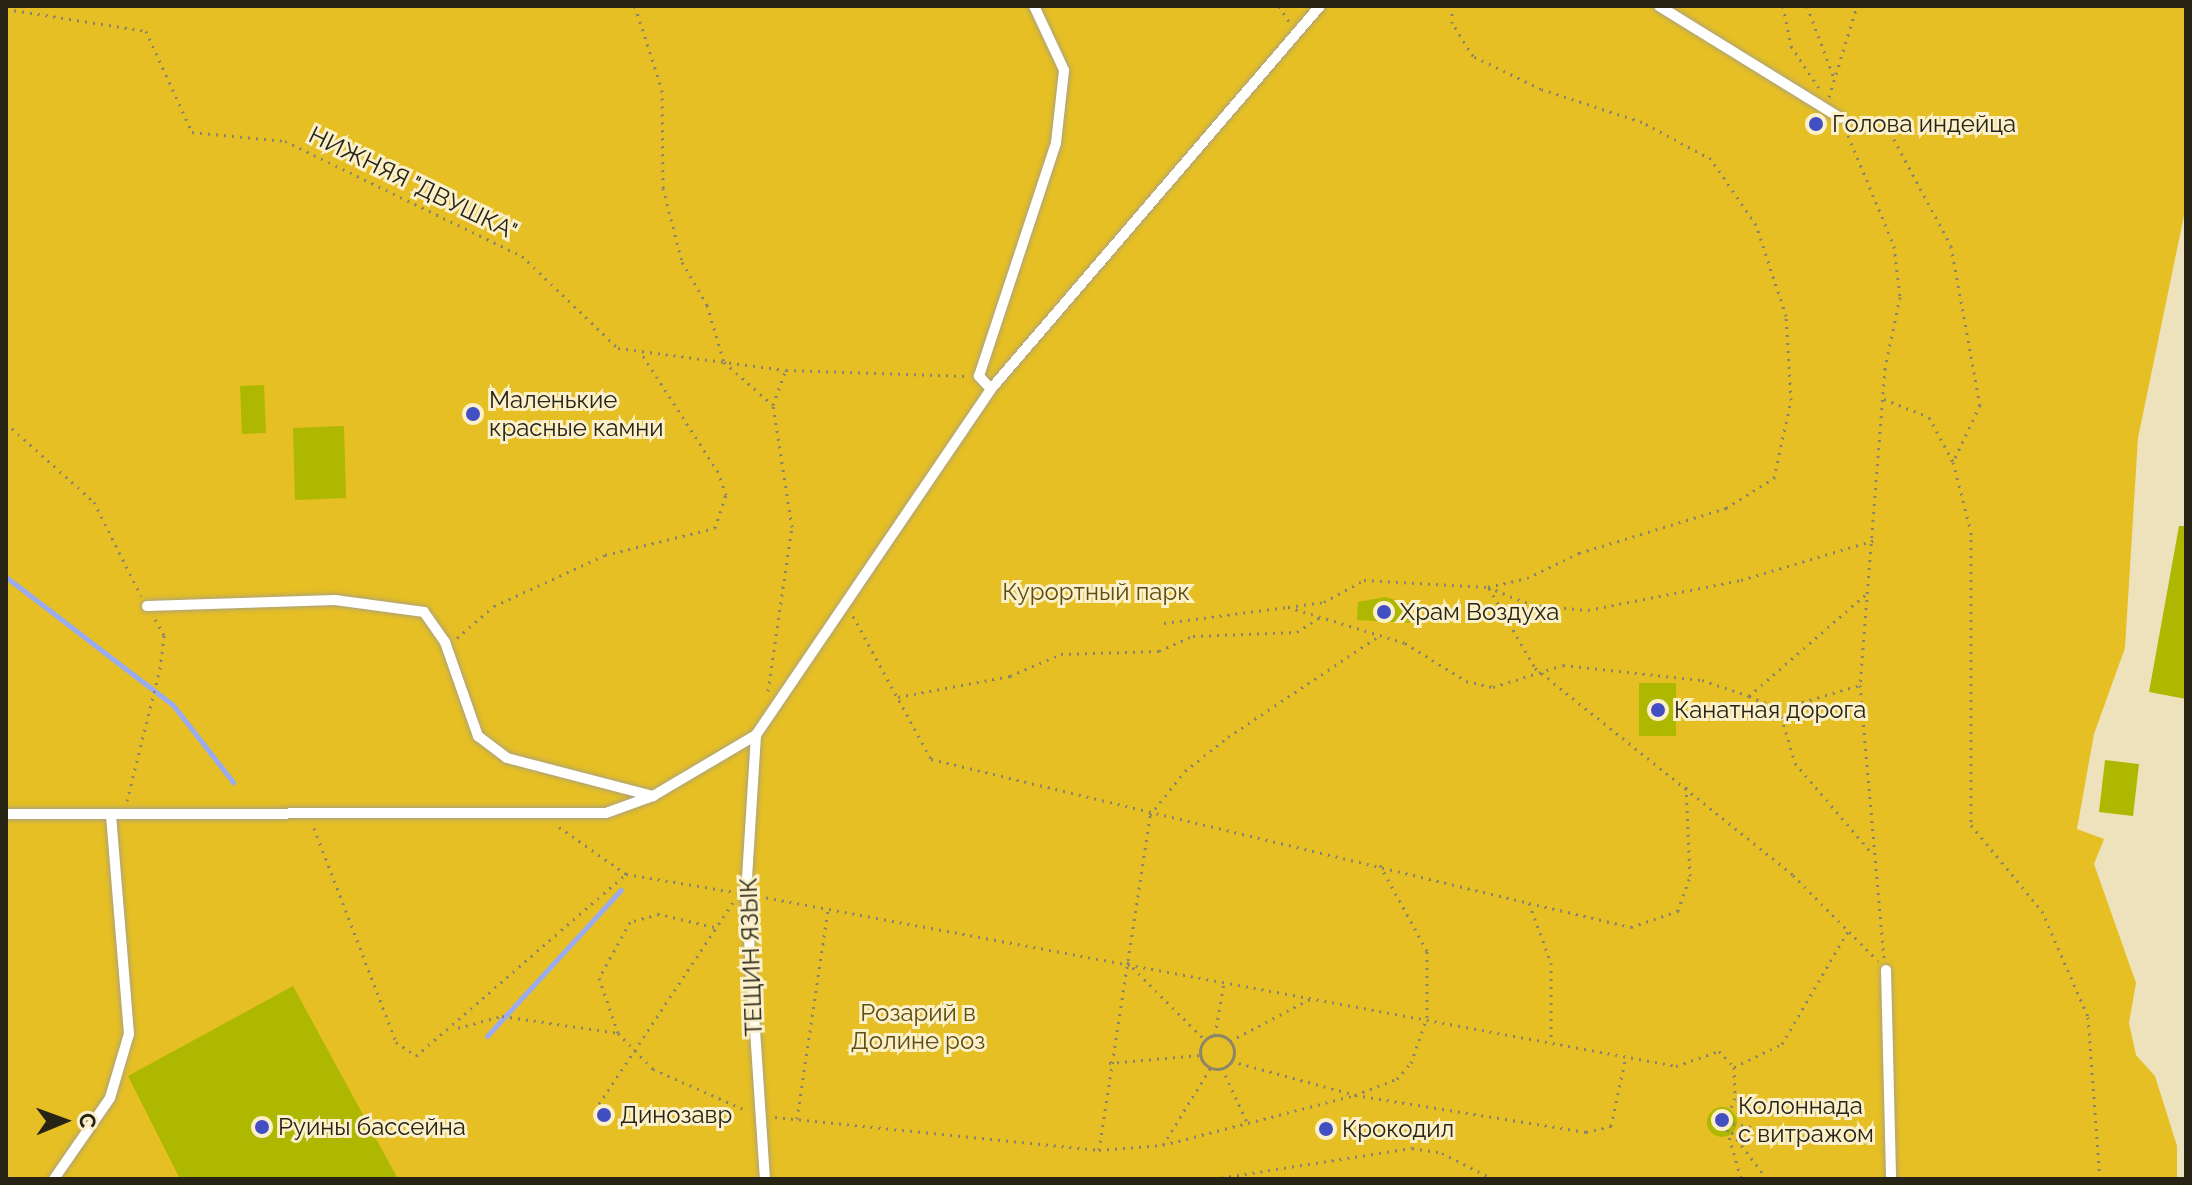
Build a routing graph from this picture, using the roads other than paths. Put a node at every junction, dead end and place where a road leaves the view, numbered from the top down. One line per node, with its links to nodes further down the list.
1 (1034, 6): 5 (lane)
2 (1320, 6): 5 (lane)
3 (1659, 6): 4 (lane)
4 (1840, 118)
5 (991, 389): 7 (lane)
6 (147, 606): 8 (lane)
7 (756, 735): 8 (lane); 13 (lane, ТЕЩИН ЯЗЫК)
8 (653, 796): 10 (lane)
9 (6, 814): 10 (lane)
10 (111, 816): 12 (lane)
11 (1886, 970): 14 (lane)
12 (54, 1179)
13 (765, 1179)
14 (1891, 1179)

